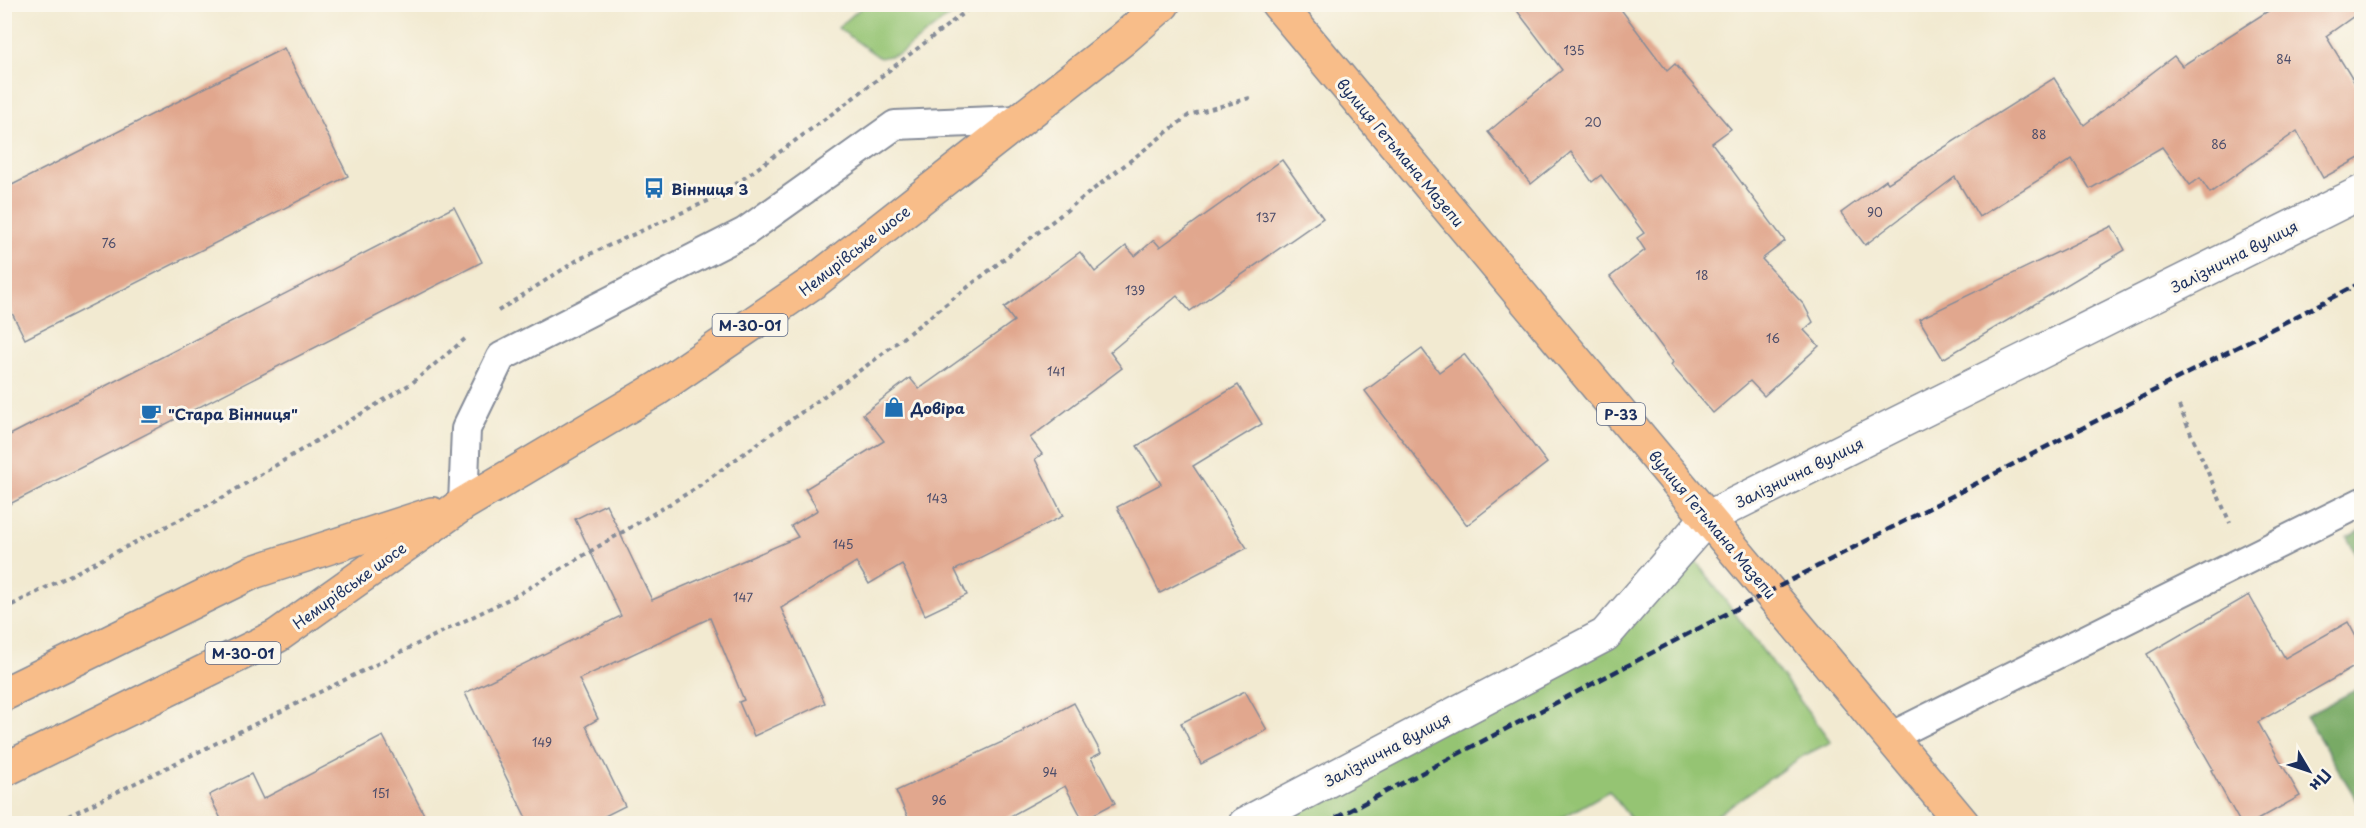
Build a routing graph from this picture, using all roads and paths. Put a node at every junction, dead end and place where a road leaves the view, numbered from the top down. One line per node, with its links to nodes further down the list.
1 (1163, 4): 4 (main road, Немирівське шосе / М-30-01)
2 (1278, 4): 9 (main road, вулиця Гетьмана Мазепи / Р-33)
3 (1253, 97): 14 (path)
4 (1020, 120): 8 (main road, Немирівське шосе / М-30-01); 8 (lane)
5 (2361, 192): 9 (street, Залізнична вулиця)
6 (2179, 406): 10 (path)
7 (2361, 502): 10 (lane)
8 (463, 504): 11 (main road, Немирівське шосе / М-30-01); 13 (main road, Немирівське шосе / М-30-01)
9 (1707, 518): 12 (main road, вулиця Гетьмана Мазепи / Р-33); 15 (street, Залізнична вулиця)
10 (2246, 559): 12 (lane)
11 (4, 694)
12 (1890, 737): 16 (main road, вулиця Гетьмана Мазепи / Р-33)
13 (4, 770)
14 (52, 824)
15 (1245, 824)
16 (1963, 824)

